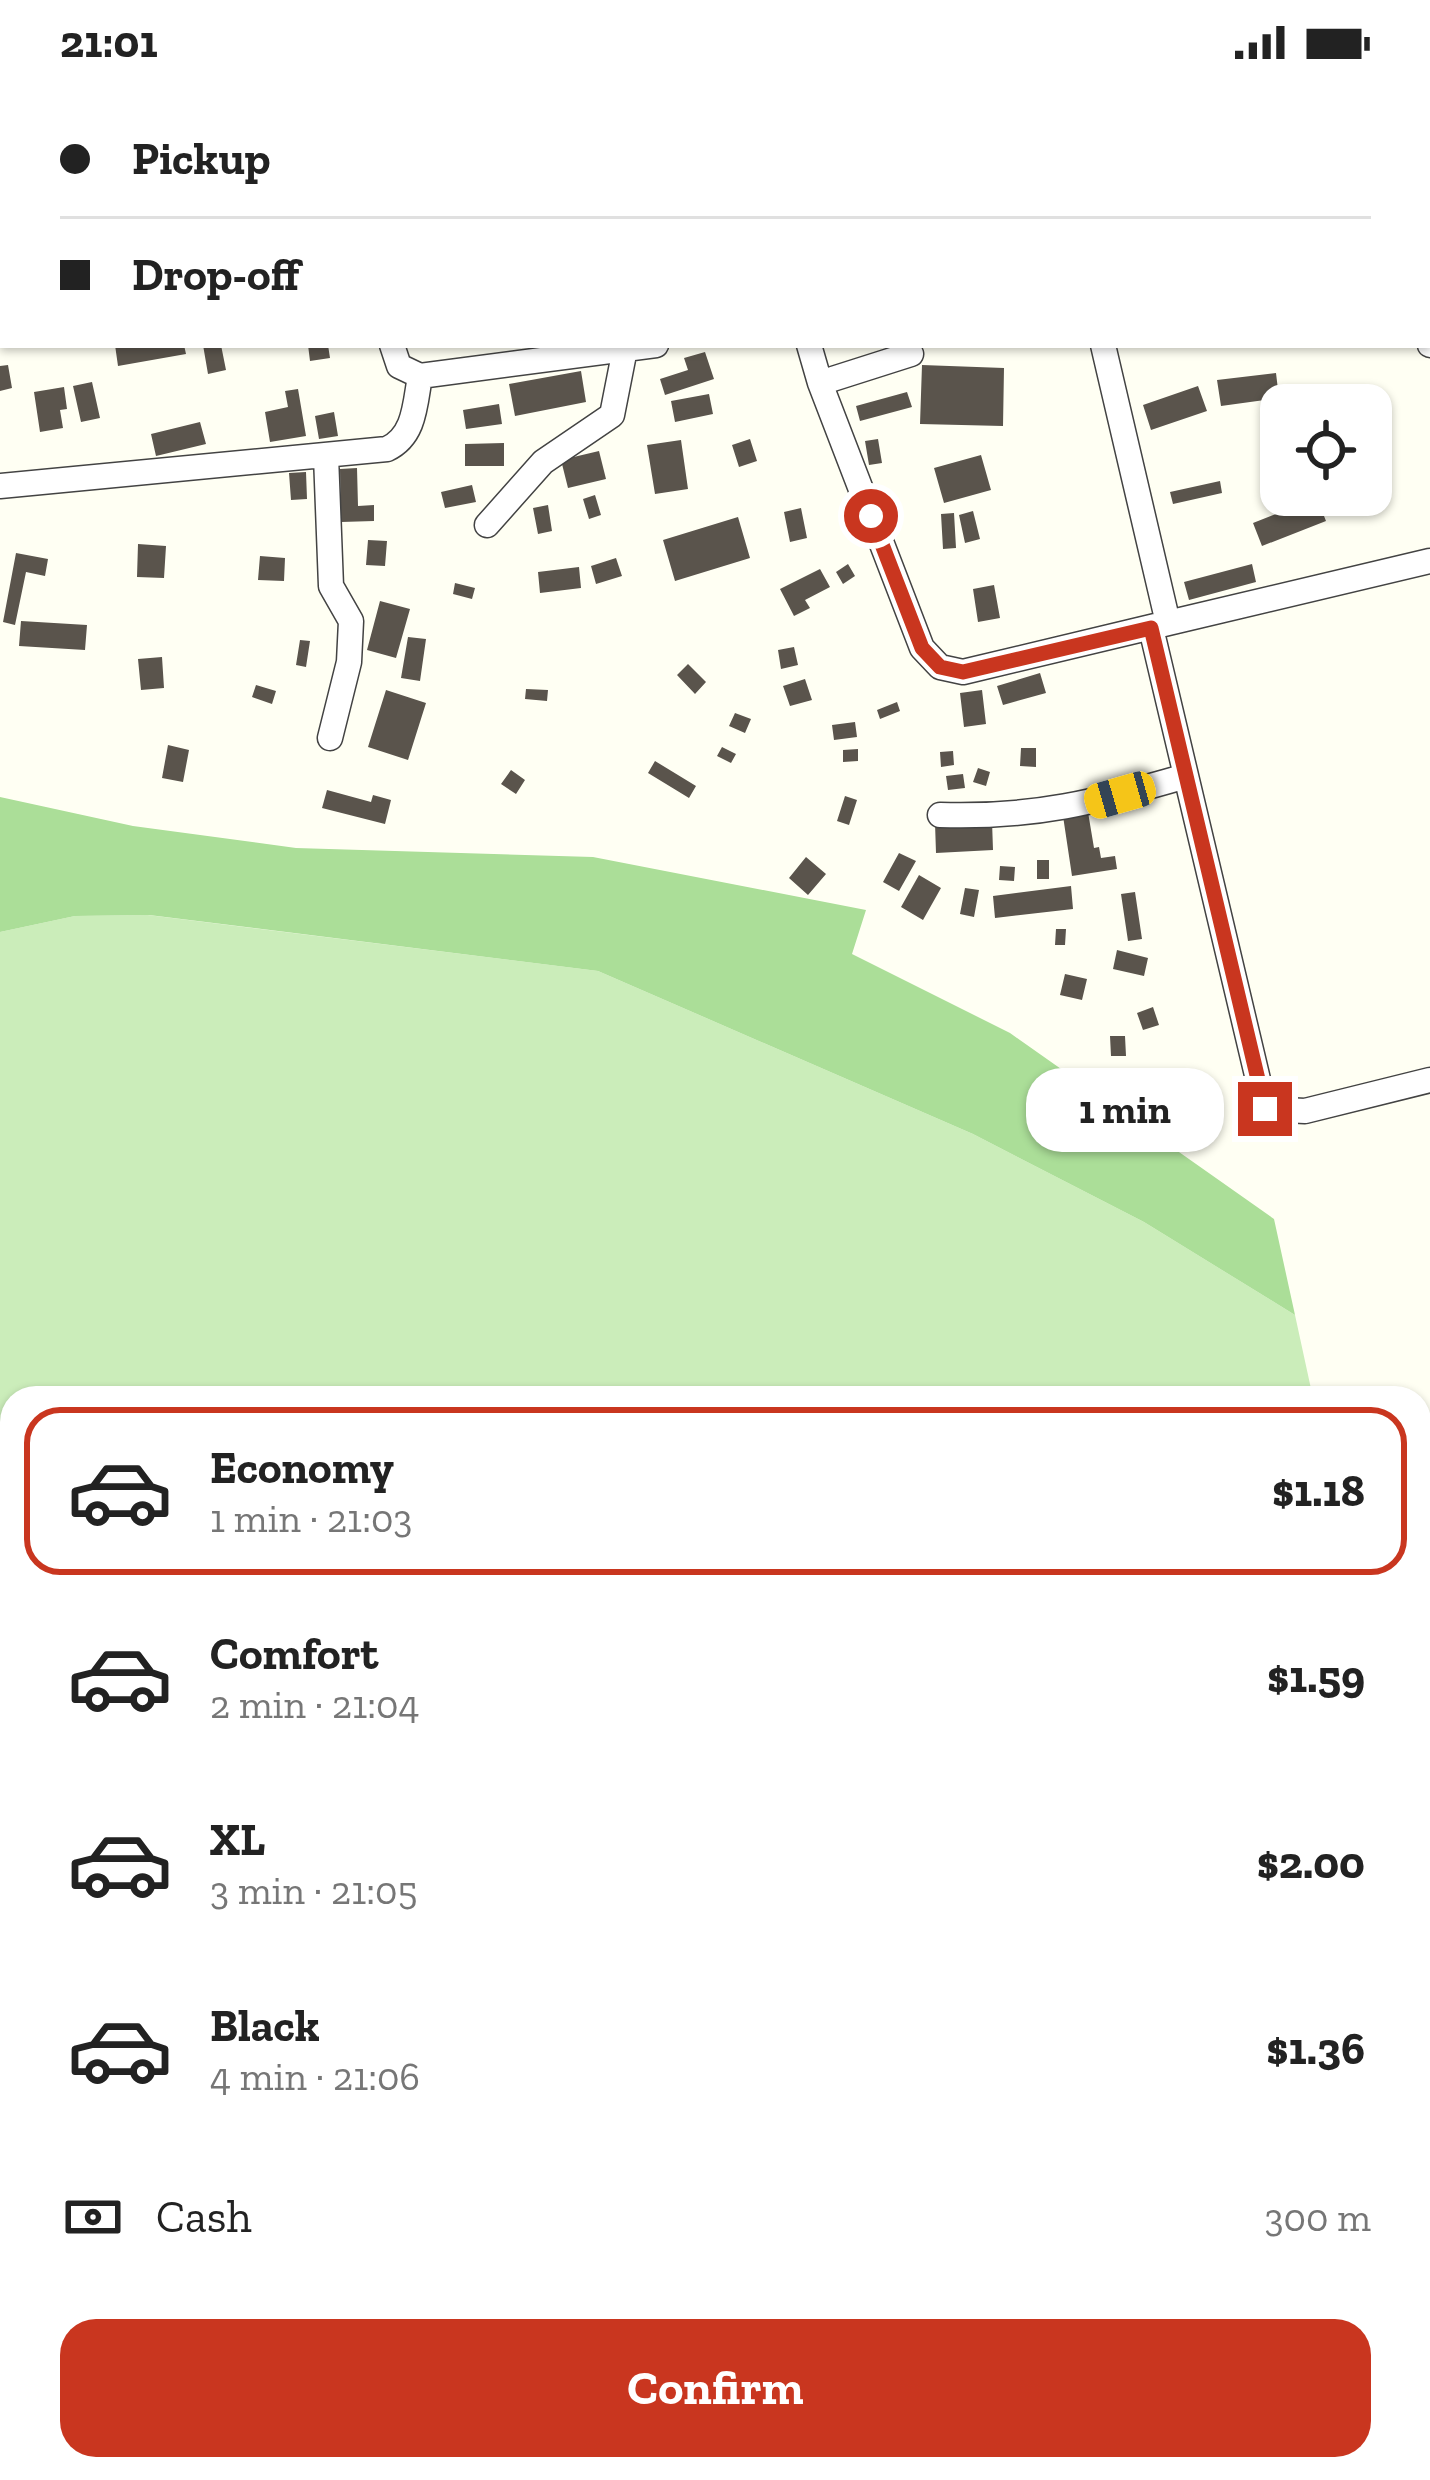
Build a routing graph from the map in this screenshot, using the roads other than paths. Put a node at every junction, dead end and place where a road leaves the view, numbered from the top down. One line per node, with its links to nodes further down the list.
1 (393, 348): 7 (street)
2 (633, 348): 5 (street)
3 (810, 348): 8 (street)
4 (1108, 348): 13 (street)
5 (625, 349): 7 (street); 11 (street)
6 (911, 354): 8 (street)
7 (420, 376): 9 (street)
8 (820, 383): 13 (street)
9 (326, 456): 10 (street); 14 (street)
10 (0, 486)
11 (487, 525)
12 (1430, 561): 13 (street)
13 (1160, 625): 15 (street)
14 (330, 738)
15 (1186, 776): 16 (street); 17 (street)
16 (940, 815)
17 (1430, 1080)

